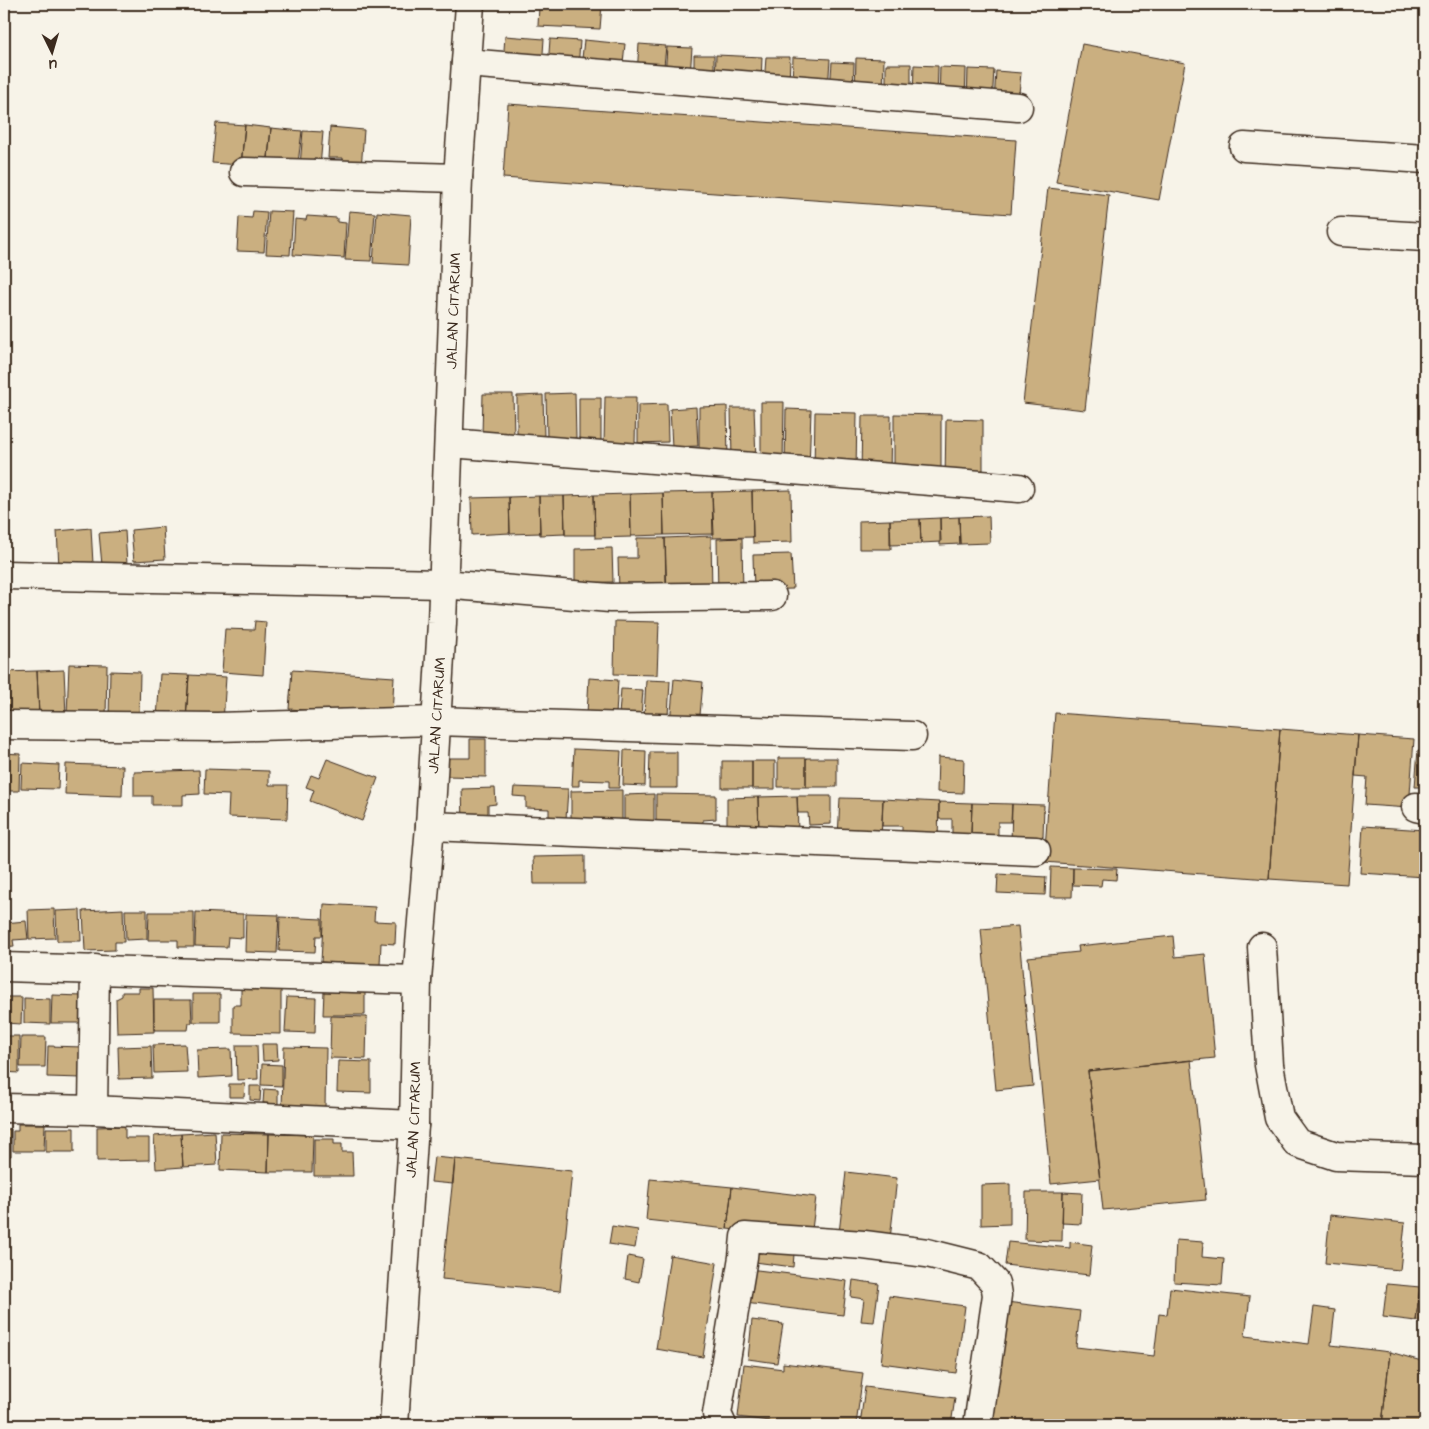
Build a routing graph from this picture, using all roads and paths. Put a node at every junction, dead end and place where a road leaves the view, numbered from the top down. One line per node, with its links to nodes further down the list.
1 (470, 4): 2 (street, JALAN CITARUM)
2 (466, 63): 3 (street); 7 (street, JALAN CITARUM)
3 (1018, 107)
4 (1244, 147): 5 (street)
5 (1425, 159)
6 (244, 172): 7 (street)
7 (458, 178): 10 (street, JALAN CITARUM)
8 (1341, 232): 9 (street)
9 (1425, 237)
10 (450, 443): 11 (street); 13 (street, JALAN CITARUM)
11 (1019, 488)
12 (4, 575): 13 (street)
13 (443, 588): 14 (street); 15 (street, JALAN CITARUM)
14 (772, 596)
15 (436, 721): 16 (street); 17 (street); 18 (street, JALAN CITARUM)
16 (4, 726)
17 (912, 736)
18 (430, 826): 19 (street); 23 (street, JALAN CITARUM)
19 (1036, 851)
20 (1262, 947): 27 (street)
21 (4, 967): 22 (street)
22 (94, 969): 23 (street); 25 (street)
23 (417, 980): 26 (street, JALAN CITARUM)
24 (4, 1108): 25 (street)
25 (93, 1110): 26 (street)
26 (414, 1125): 28 (street, JALAN CITARUM)
27 (1425, 1159)
28 (394, 1425)
29 (722, 1425): 30 (street)
30 (978, 1425)

